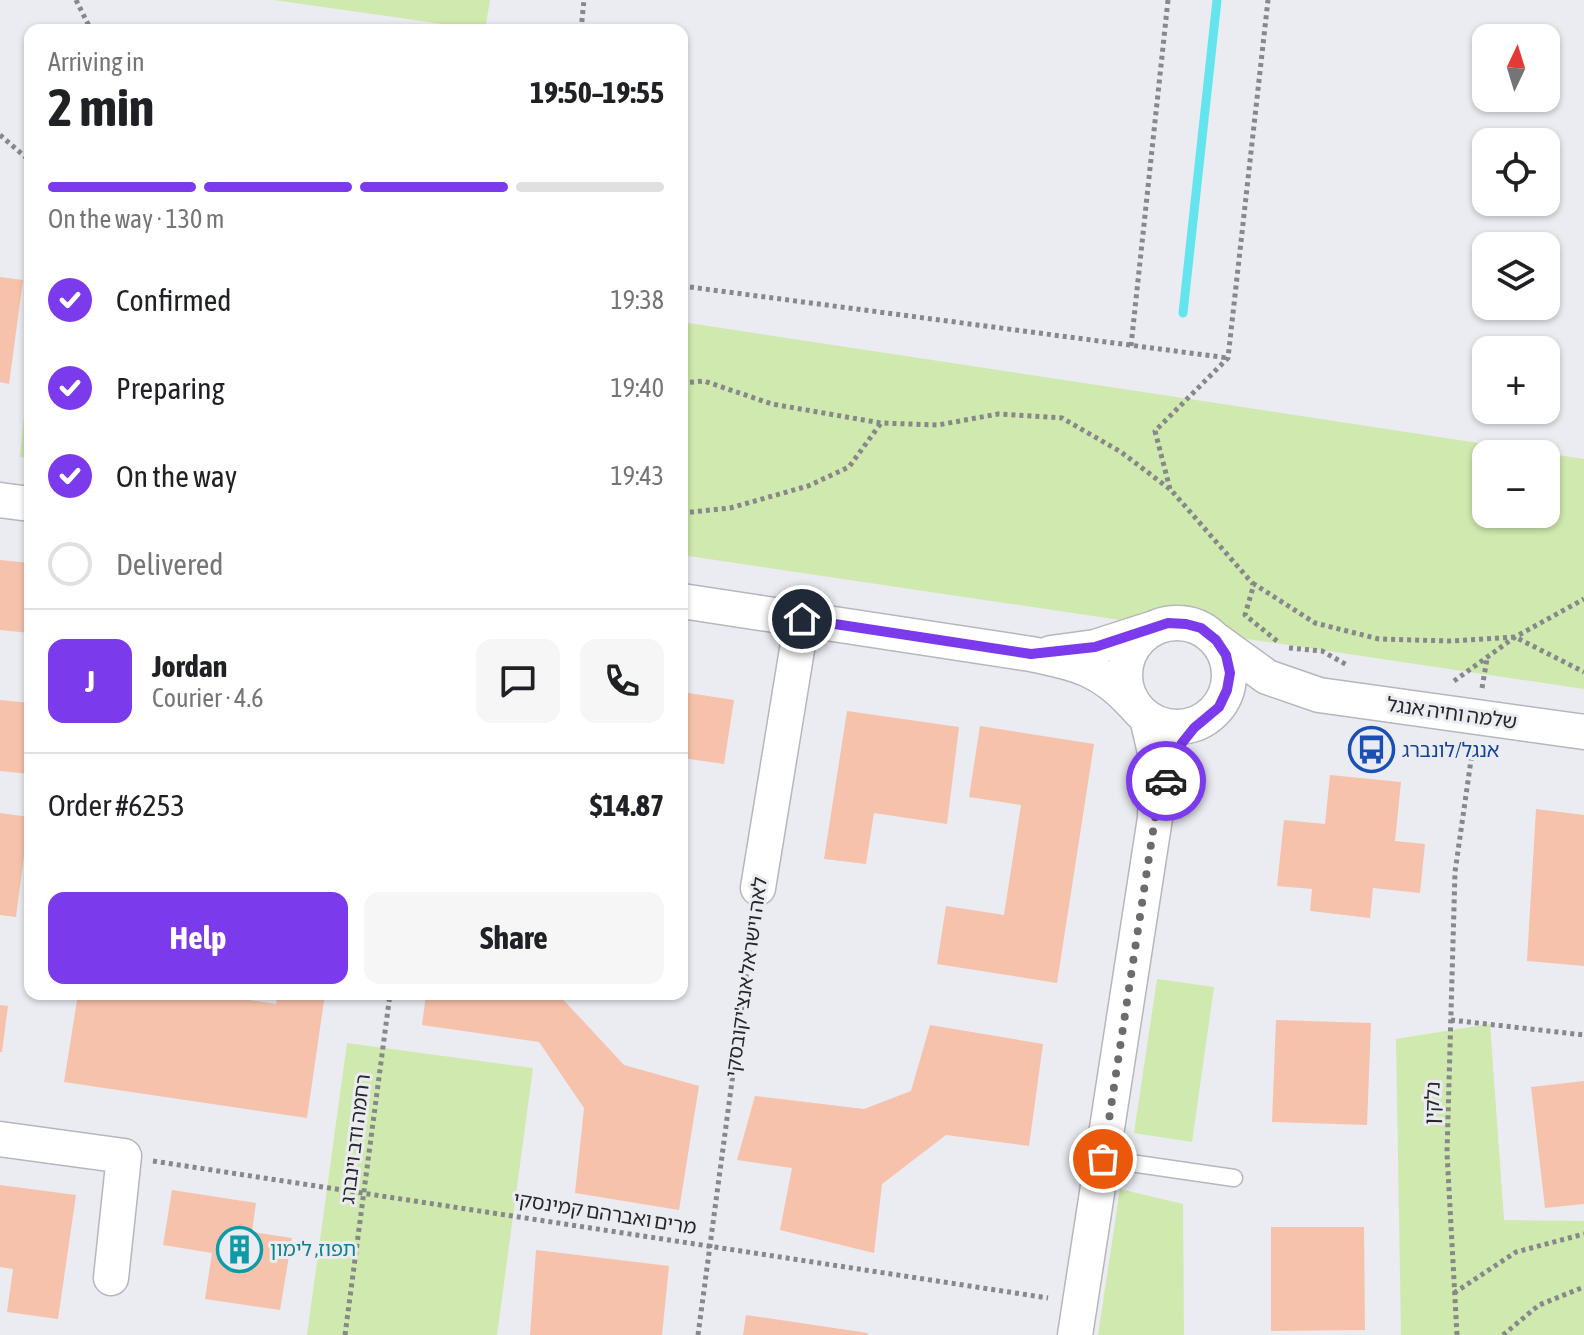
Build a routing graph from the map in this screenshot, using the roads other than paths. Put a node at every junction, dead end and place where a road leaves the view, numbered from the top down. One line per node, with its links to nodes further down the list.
1 (0, 500): 2 (street)
2 (24, 503)
3 (688, 602): 4 (street)
4 (802, 619): 7 (street); 13 (street, לאה וישראל אנצ'יקובסקי)
5 (1151, 629): 6 (street); 7 (street); 9 (street)
6 (1216, 640): 8 (street, שלמה וחיה אנגל); 10 (street)
7 (1031, 654): 9 (street)
8 (1319, 695): 10 (street, שלמה וחיה אנגל); 11 (street, שלמה וחיה אנגל)
9 (1140, 711): 10 (street); 12 (street)
10 (1213, 712): 12 (street)
11 (1584, 732)
12 (1155, 818): 15 (street)
13 (758, 888)
14 (0, 1139): 17 (street)
15 (1103, 1159): 16 (lane); 18 (street)
16 (1234, 1178)
17 (111, 1278)
18 (1078, 1319)

